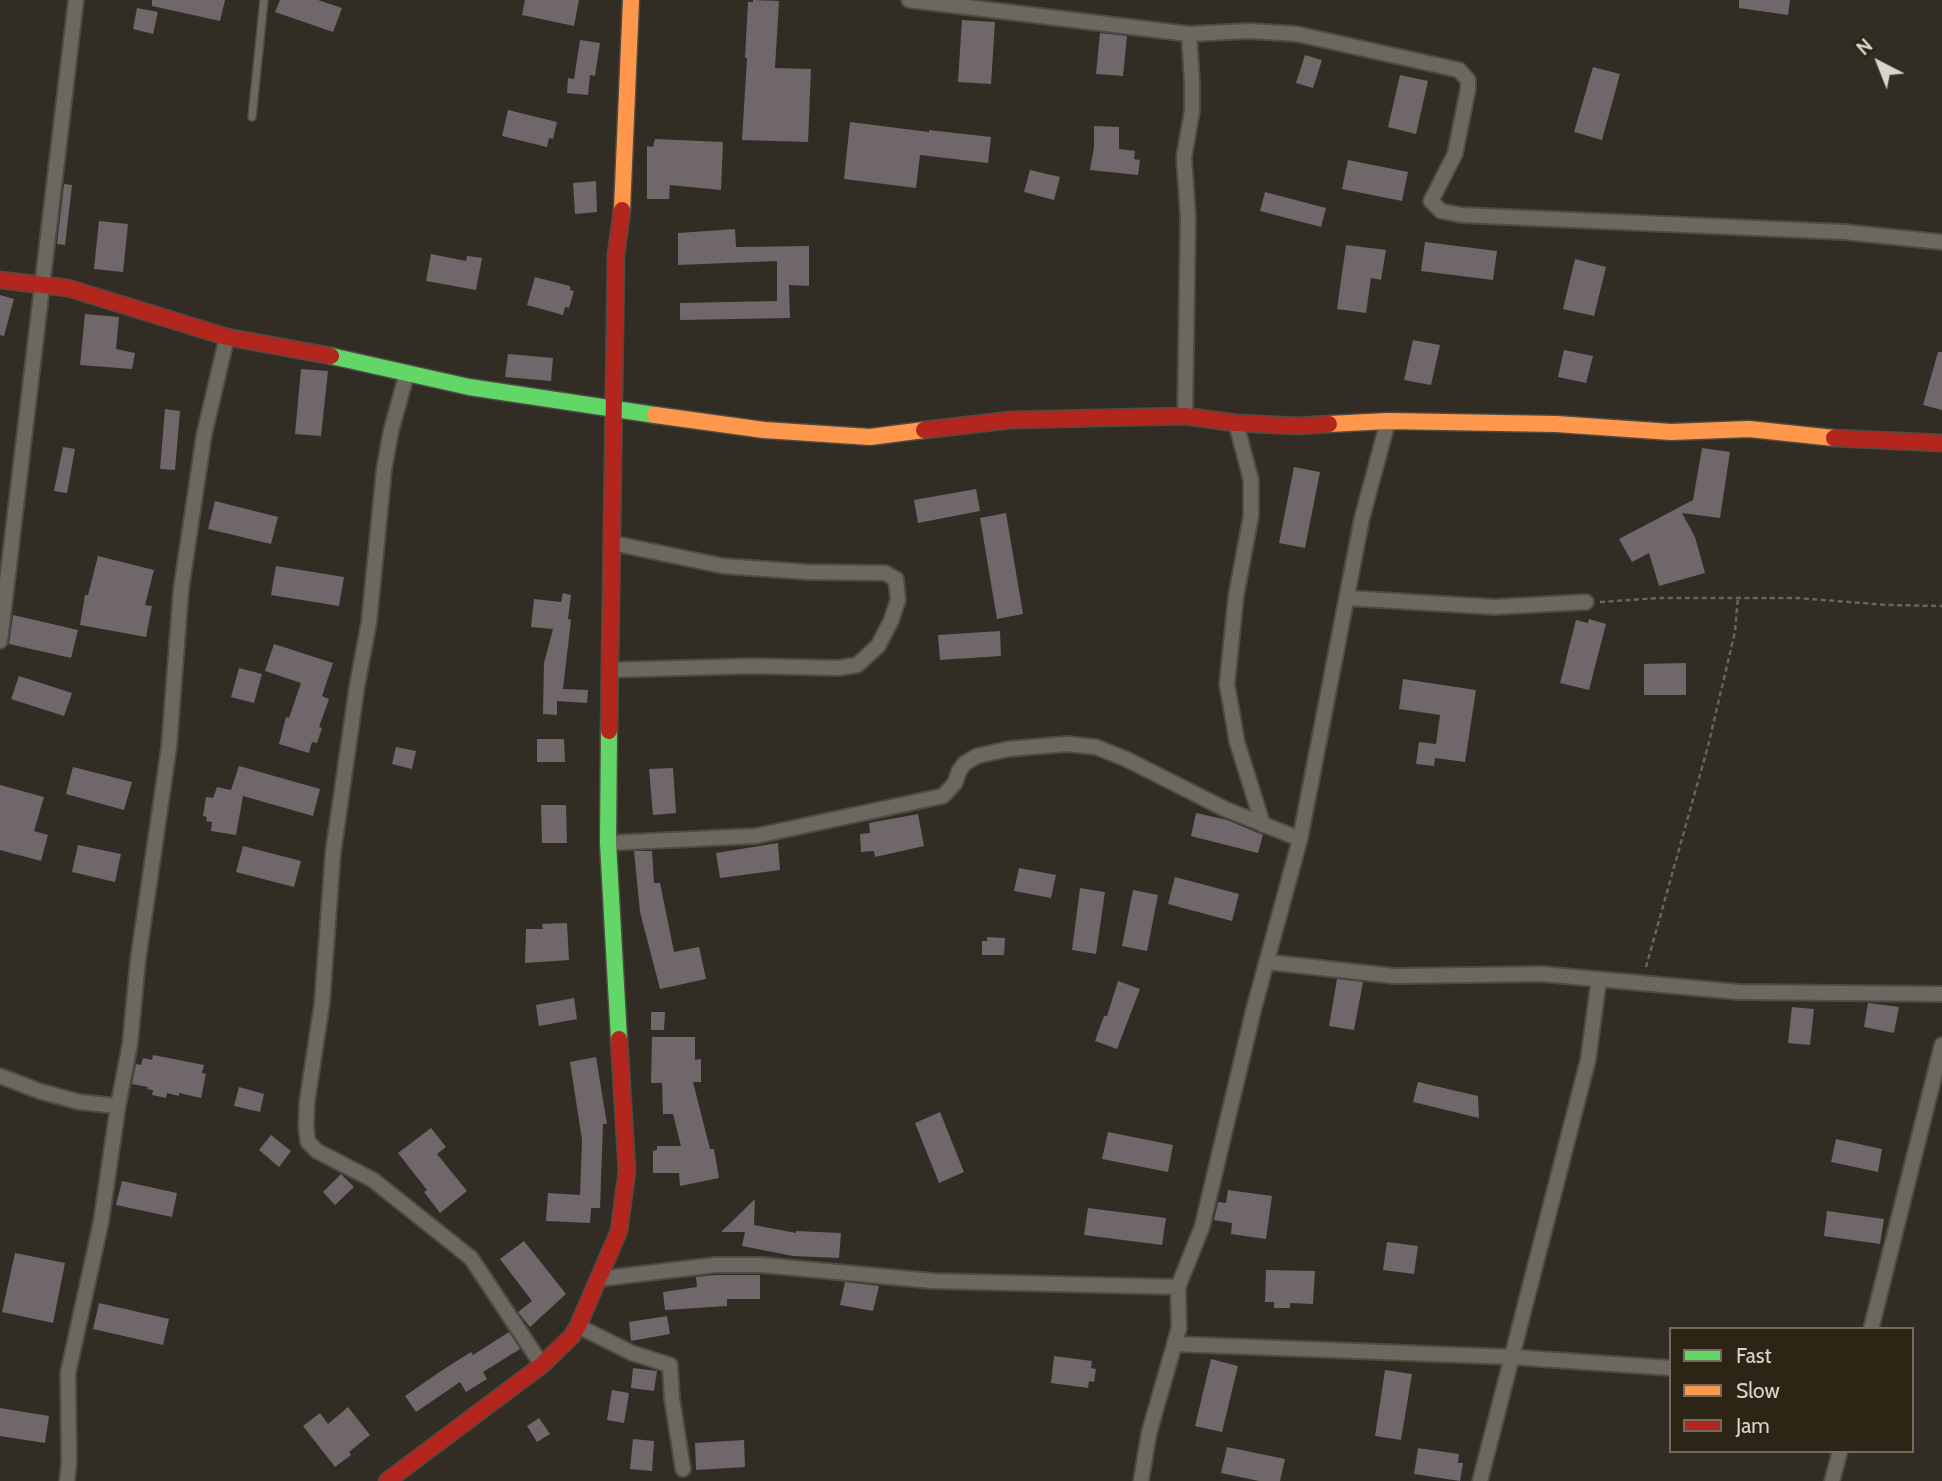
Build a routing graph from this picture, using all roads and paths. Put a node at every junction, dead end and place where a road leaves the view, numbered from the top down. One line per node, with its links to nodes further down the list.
1 (76, 0): 9 (street)
2 (264, 0): 6 (lane)
3 (631, 0): 12 (street)
4 (909, 0): 5 (street)
5 (1189, 34): 7 (street); 13 (street)
6 (252, 117)
7 (1942, 242)
8 (0, 280): 9 (street)
9 (41, 286): 10 (street); 22 (street)
10 (227, 337): 11 (street); 33 (street)
11 (407, 373): 12 (street); 40 (street)
12 (614, 410): 13 (street); 17 (street)
13 (1185, 416): 15 (street)
14 (1388, 421): 15 (street); 16 (street); 19 (street)
15 (1236, 423): 24 (street)
16 (1942, 443)
17 (612, 544): 23 (street); 23 (street)
18 (1738, 597): 20 (path); 21 (path); 29 (path)
19 (1347, 598): 20 (street); 25 (street)
20 (1586, 603)
21 (1942, 606)
22 (0, 641)
23 (610, 670): 26 (street)
24 (1263, 825): 25 (street); 26 (street)
25 (1300, 839): 27 (street)
26 (608, 843): 34 (street)
27 (1266, 962): 28 (street); 35 (street)
28 (1599, 979): 29 (street); 39 (street)
29 (1642, 983): 30 (street)
30 (1942, 994)
31 (1942, 1045): 37 (street)
32 (0, 1076): 33 (street)
33 (118, 1106): 44 (street)
34 (598, 1279): 35 (street); 36 (street)
35 (1178, 1287): 38 (street)
36 (579, 1326): 40 (street); 43 (street)
37 (1872, 1327)
38 (1174, 1345): 39 (street); 46 (street)
39 (1511, 1357): 41 (street); 47 (street)
40 (542, 1365): 45 (street)
41 (1669, 1368)
42 (1839, 1453): 48 (street)
43 (683, 1469)
44 (66, 1481)
45 (387, 1481)
46 (1141, 1481)
47 (1480, 1481)
48 (1832, 1481)

